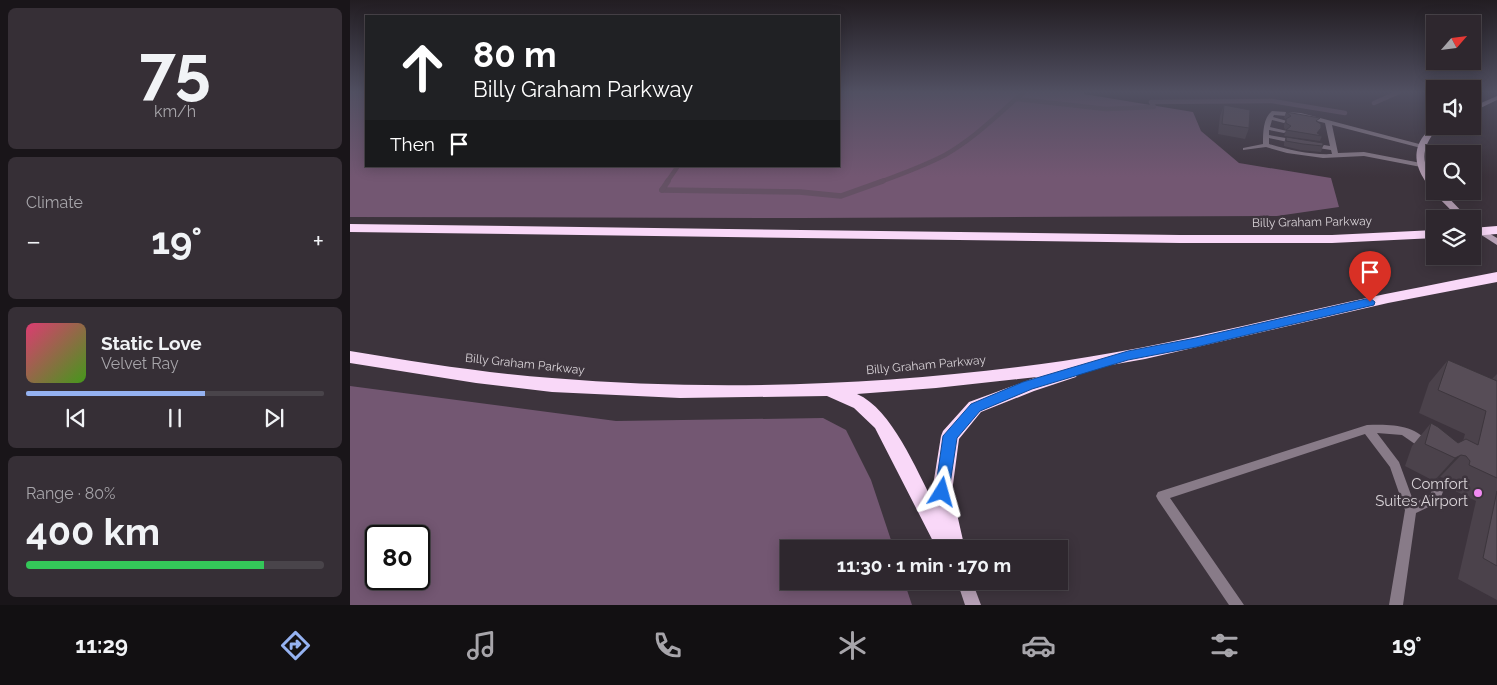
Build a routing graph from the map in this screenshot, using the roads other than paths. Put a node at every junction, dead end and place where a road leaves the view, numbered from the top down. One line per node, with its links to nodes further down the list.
1 (1269, 120): 7 (lane)
2 (1280, 120): 4 (lane)
3 (1325, 120): 5 (lane)
4 (1284, 121)
5 (1328, 121): 8 (lane); 13 (lane)
6 (1318, 127): 8 (lane)
7 (1266, 128): 9 (lane); 11 (lane)
8 (1330, 129): 15 (lane)
9 (1284, 131)
10 (1427, 135): 13 (street)
11 (1266, 136): 12 (lane); 15 (lane)
12 (1266, 144): 14 (lane); 15 (lane)
13 (1421, 146): 16 (street)
14 (1244, 149)
15 (1335, 152): 16 (lane)
16 (1421, 165): 17 (street)
17 (1426, 176)
18 (1446, 200): 19 (street)
19 (1456, 210)
20 (350, 228): 24 (highway, Billy Graham Parkway)
21 (1481, 229): 22 (highway)
22 (1497, 230)
23 (1481, 233): 25 (street)
24 (1426, 234)
25 (1497, 242)
26 (1497, 276): 27 (highway, Billy Graham Parkway)
27 (1128, 356): 29 (highway, Billy Graham Parkway); 35 (highway)
28 (350, 357): 29 (highway, Billy Graham Parkway)
29 (829, 390): 34 (highway)
30 (1367, 428): 31 (lane); 33 (lane); 38 (lane)
31 (1432, 453)
32 (1440, 484): 33 (lane)
33 (1411, 510): 39 (lane)
34 (943, 540)
35 (952, 540)
36 (967, 590): 37 (street)
37 (973, 605)
38 (1237, 605)
39 (1396, 605)

